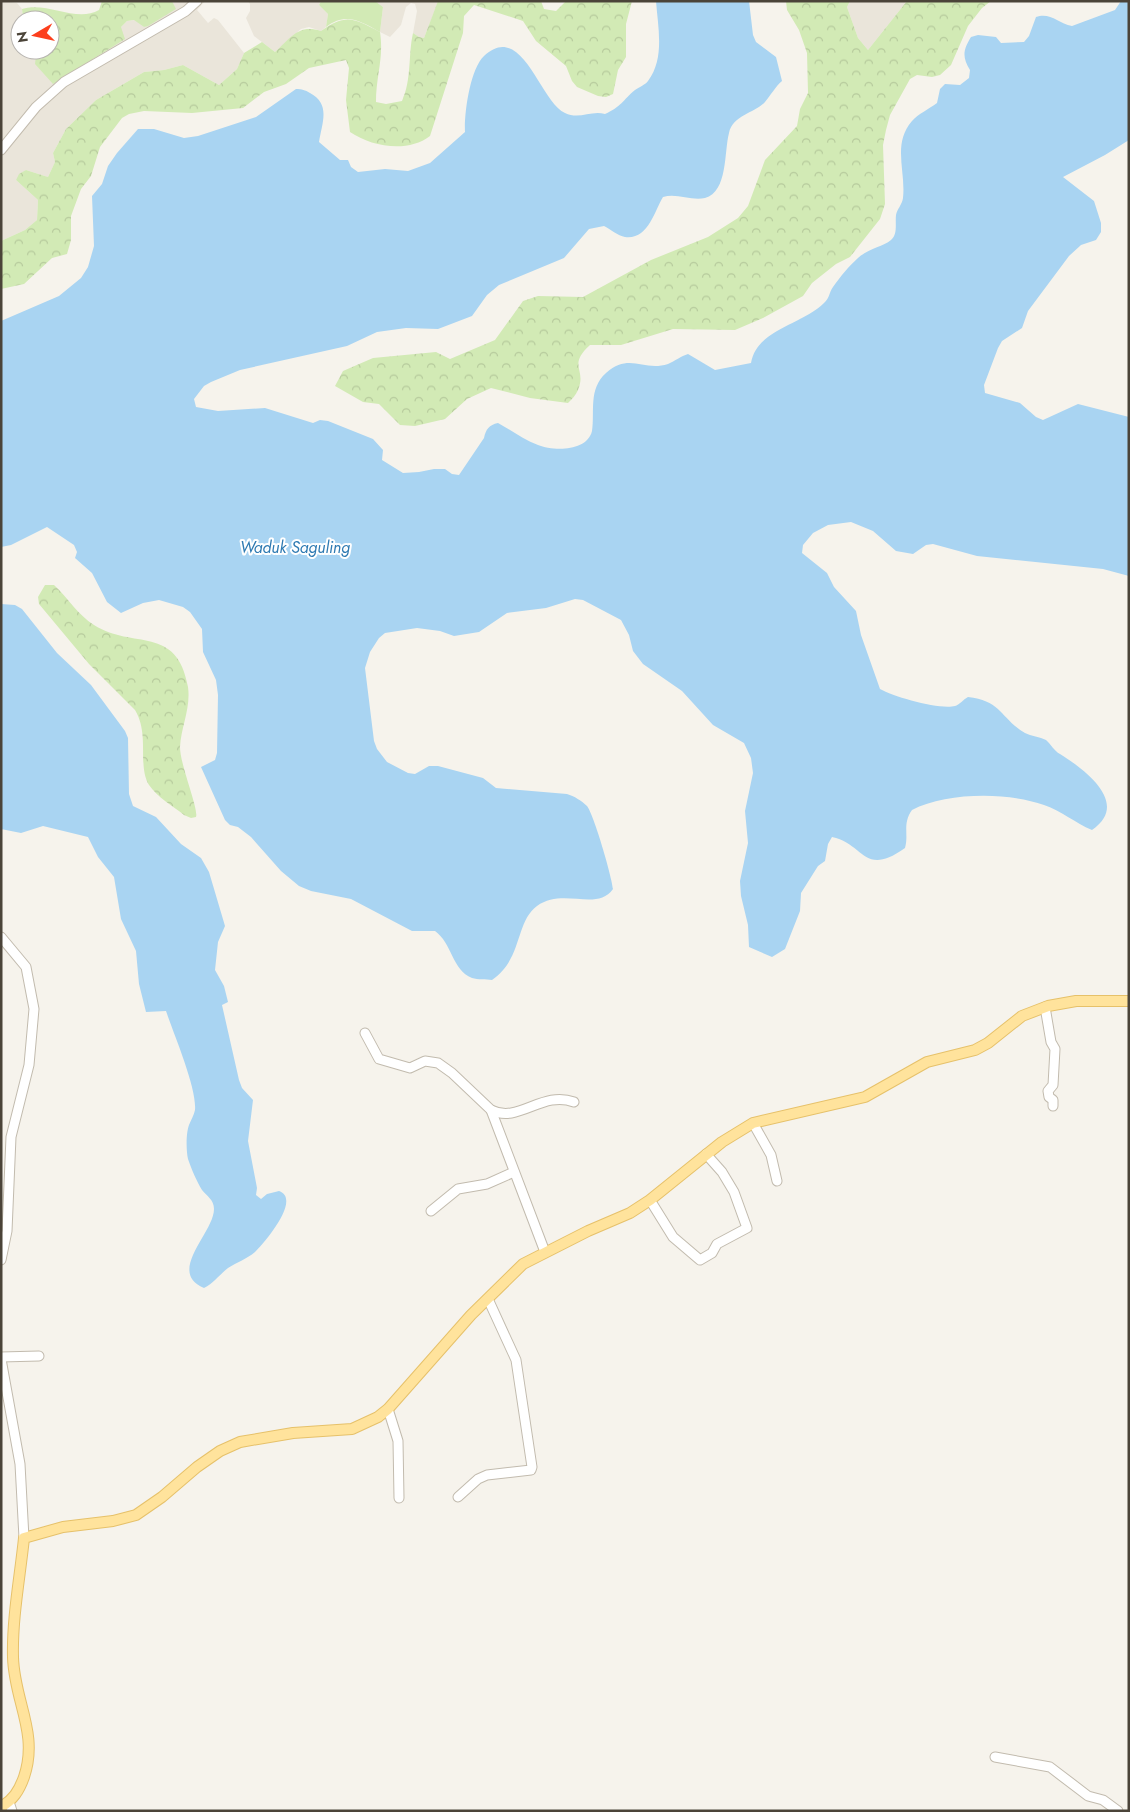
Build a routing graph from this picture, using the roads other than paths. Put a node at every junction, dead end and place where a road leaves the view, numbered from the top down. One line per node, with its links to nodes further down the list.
1 (197, 1): 2 (street)
2 (1, 150)
3 (1, 937): 16 (street)
4 (1129, 1002): 5 (main road)
5 (1045, 1007): 8 (street); 10 (main road)
6 (365, 1033): 9 (street)
7 (574, 1102): 9 (street)
8 (1053, 1106)
9 (491, 1110): 12 (street)
10 (753, 1123): 11 (main road); 13 (street)
11 (706, 1154): 14 (main road); 14 (street)
12 (514, 1172): 15 (street); 17 (street)
13 (777, 1181)
14 (650, 1200): 17 (main road)
15 (431, 1210)
16 (4, 1230): 18 (street)
17 (545, 1252): 19 (main road)
18 (1, 1260)
19 (488, 1299): 22 (main road); 23 (street)
20 (39, 1356): 21 (street)
21 (1, 1358): 25 (street)
22 (388, 1409): 24 (street); 25 (main road)
23 (458, 1496)
24 (399, 1498)
25 (24, 1538): 27 (main road)
26 (995, 1757): 28 (street)
27 (7, 1807)
28 (1118, 1811)

